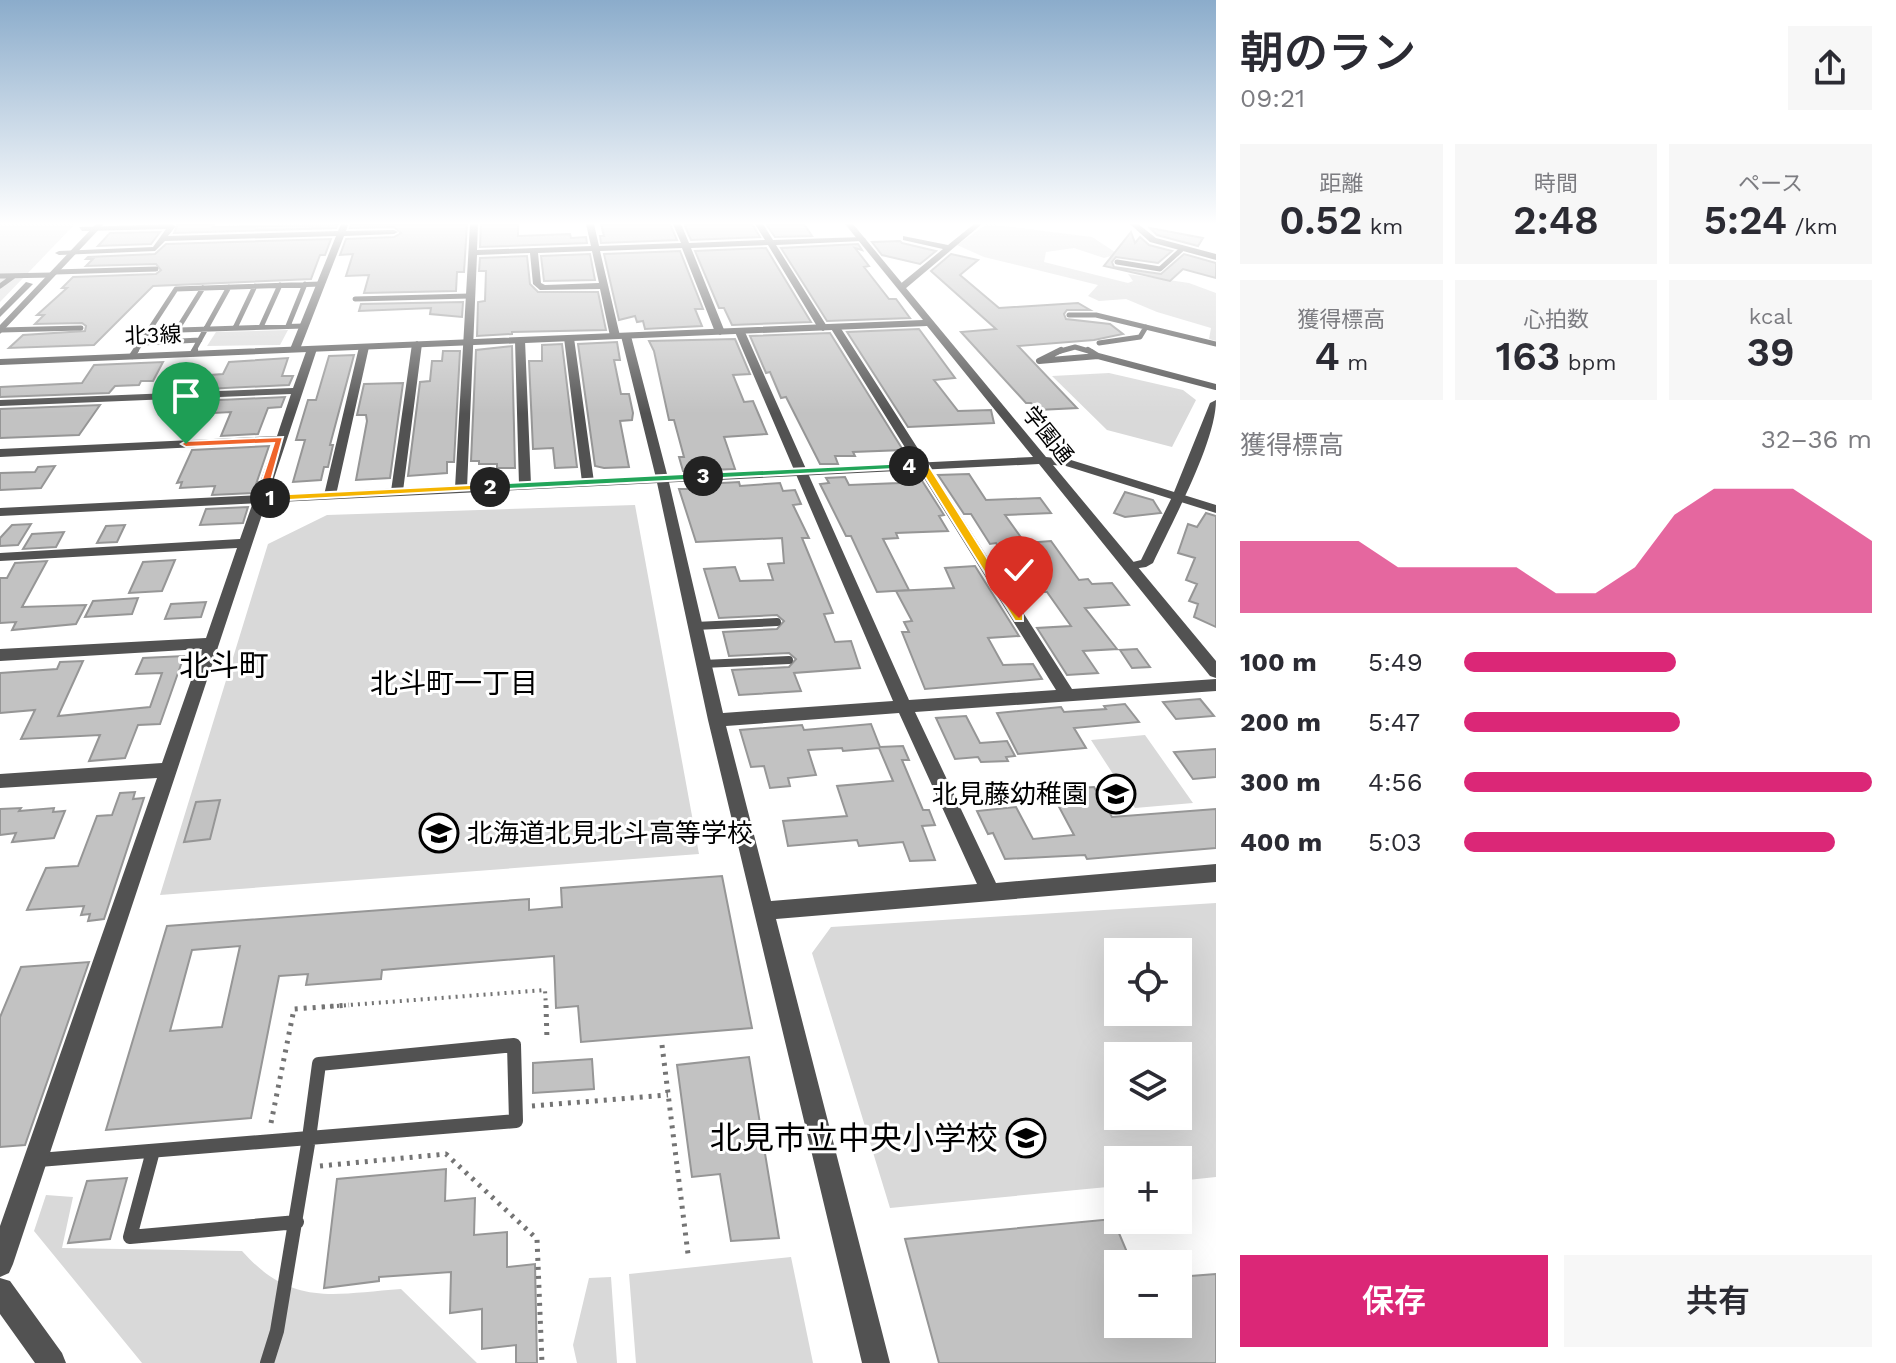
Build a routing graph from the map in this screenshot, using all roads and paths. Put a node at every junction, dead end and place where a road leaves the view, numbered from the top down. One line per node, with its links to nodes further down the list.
1 (229, 287): 27 (lane)
2 (902, 287): 19 (street, 学園通)
3 (26, 288): 17 (street)
4 (40, 288): 29 (street)
5 (203, 288): 6 (lane); 28 (lane); 30 (lane)
6 (213, 288)
7 (254, 288): 25 (lane)
8 (279, 288): 22 (lane)
9 (304, 288): 20 (lane)
10 (320, 288): 21 (street)
11 (470, 288): 15 (street)
12 (605, 288): 33 (street)
13 (702, 288): 31 (street)
14 (801, 288): 26 (street)
15 (469, 296): 16 (lane); 37 (street)
16 (355, 299)
17 (0, 314)
18 (1069, 315): 23 (lane)
19 (931, 323): 26 (street, 北3線); 55 (street, 学園通)
20 (288, 326): 21 (lane); 22 (lane)
21 (304, 326): 43 (street)
22 (261, 327): 25 (lane)
23 (1146, 327): 39 (lane); 41 (lane)
24 (81, 328): 29 (lane)
25 (235, 328): 27 (lane)
26 (829, 328): 32 (street, 北3線); 56 (street)
27 (206, 329): 28 (lane); 35 (lane)
28 (177, 330): 30 (lane)
29 (0, 331)
30 (149, 331): 38 (lane)
31 (720, 332): 32 (street, 北3線); 33 (street, 北3線)
32 (740, 332): 57 (street)
33 (620, 336): 34 (street, 北3線); 58 (street)
34 (569, 338): 36 (street, 北3線); 59 (street)
35 (200, 340): 38 (lane); 44 (lane)
36 (520, 340): 37 (street, 北3線); 60 (street)
37 (468, 342): 40 (street, 北3線); 61 (street)
38 (141, 343): 45 (lane)
39 (1099, 343)
40 (417, 344): 42 (street, 北3線); 62 (street)
41 (1216, 344)
42 (364, 347): 43 (street, 北3線); 63 (street)
43 (303, 349): 44 (street, 北3線); 49 (street)
44 (193, 353): 45 (street, 北3線)
45 (132, 356): 47 (street, 北3線)
46 (1098, 356): 46 (lane); 48 (lane)
47 (0, 362)
48 (1216, 387)
49 (297, 391): 50 (street); 53 (street)
50 (0, 403)
51 (1216, 403): 52 (street)
52 (1211, 427): 64 (street)
53 (279, 439): 54 (street); 65 (street)
54 (0, 453)
55 (1043, 460): 56 (street); 64 (street); 70 (street, 学園通)
56 (923, 465): 57 (street); 79 (street)
57 (801, 471): 58 (street); 80 (street)
58 (662, 478): 59 (street); 72 (street)
59 (588, 482): 60 (street)
60 (525, 485): 61 (street)
61 (461, 488): 62 (street)
62 (397, 491): 63 (street)
63 (330, 495): 65 (street)
64 (1178, 497): 66 (street); 70 (street)
65 (261, 498): 67 (street); 68 (street)
66 (1216, 509)
67 (0, 512)
68 (246, 543): 69 (street); 73 (street)
69 (0, 557)
70 (1130, 567): 77 (street, 学園通)
71 (777, 622): 72 (lane)
72 (695, 626): 76 (street)
73 (213, 643): 74 (street); 82 (street)
74 (0, 655)
75 (789, 660): 76 (lane)
76 (703, 664): 81 (street)
77 (1216, 672)
78 (1216, 685): 79 (street)
79 (1067, 695): 80 (street)
80 (904, 707): 81 (street); 85 (street)
81 (716, 720): 86 (street)
82 (168, 770): 83 (street); 94 (street)
83 (0, 781)
84 (1216, 873): 85 (street)
85 (990, 891): 86 (street)
86 (765, 911): 103 (street)
87 (547, 1040): 92 (path)
88 (662, 1045): 89 (path)
89 (668, 1095): 90 (path); 97 (path)
90 (516, 1107): 91 (lane); 91 (lane)
91 (309, 1140): 92 (lane); 95 (lane)
92 (268, 1143): 93 (lane)
93 (153, 1151): 94 (lane); 96 (lane)
94 (35, 1160): 98 (street)
95 (305, 1167): 96 (lane); 102 (path)
96 (297, 1222): 101 (lane)
97 (688, 1254)
98 (0, 1264)
99 (0, 1291): 100 (street)
100 (52, 1363)
101 (267, 1363)
102 (542, 1363)
103 (876, 1363)

